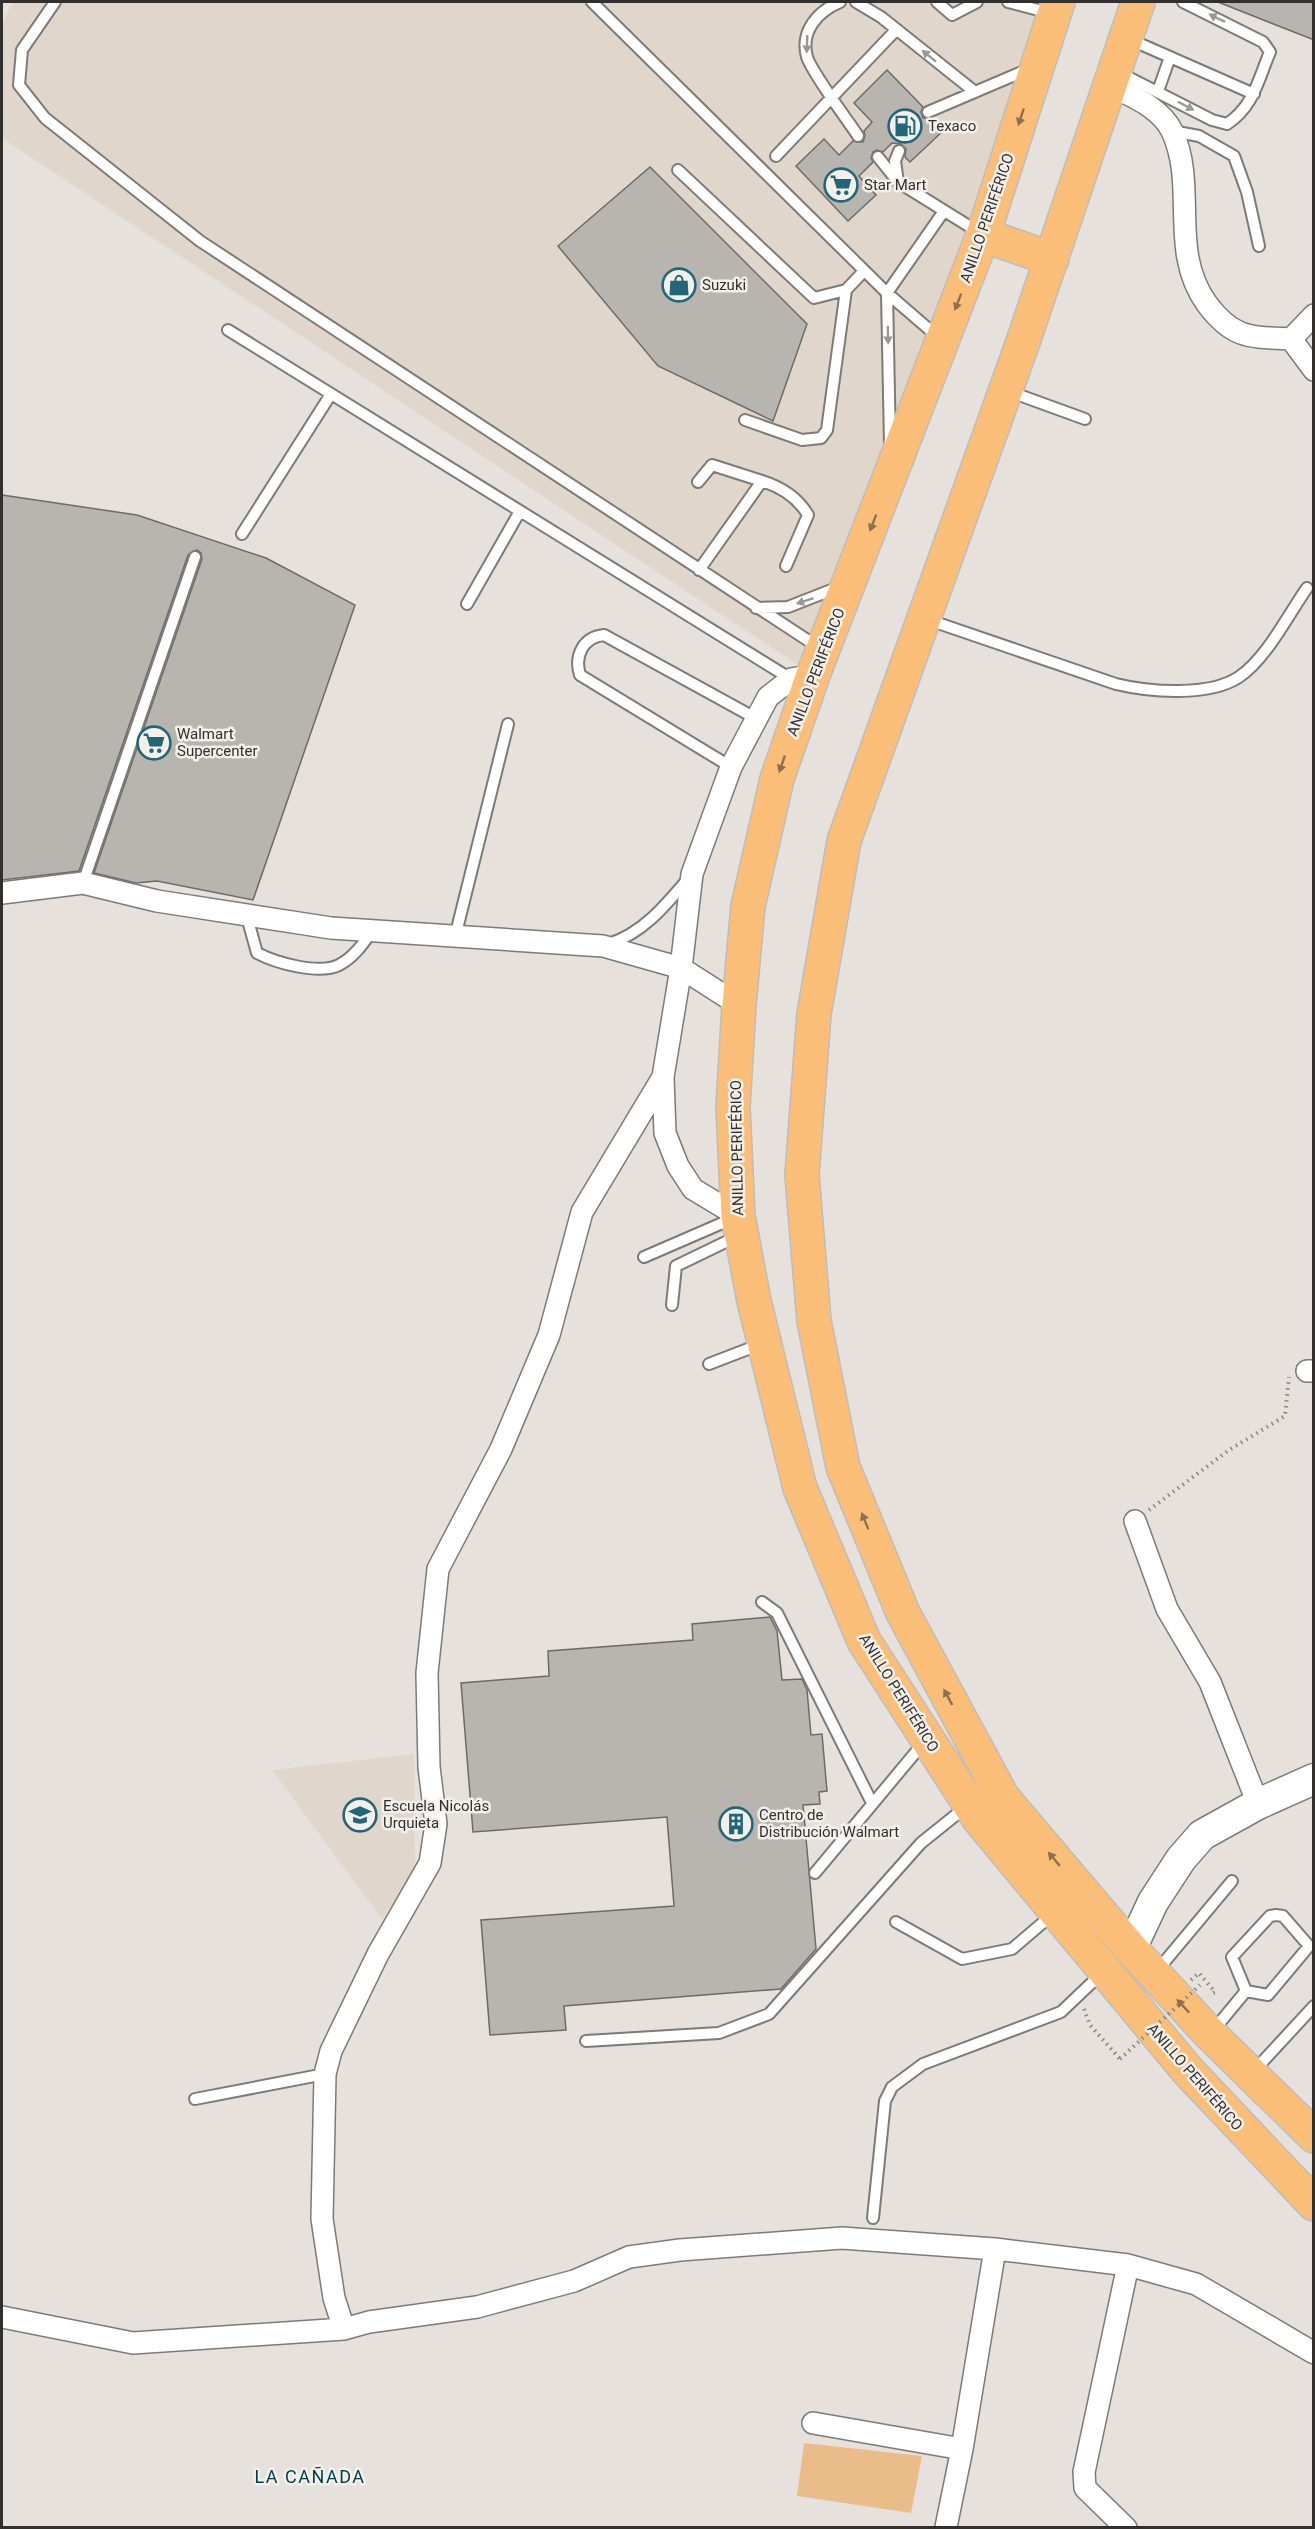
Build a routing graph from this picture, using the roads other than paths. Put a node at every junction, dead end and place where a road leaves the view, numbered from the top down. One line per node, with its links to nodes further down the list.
1 (55, 2): 51 (lane)
2 (592, 2): 32 (lane)
3 (840, 2): 19 (lane, one-way to 19)
4 (856, 2): 11 (lane)
5 (937, 2): 6 (lane)
6 (977, 2)
7 (1008, 2): 10 (lane)
8 (1138, 2): 12 (highway)
9 (1183, 2): 18 (lane, one-way to 9)
10 (1056, 8): 14 (highway, ANILLO PERIFÉRICO)
11 (896, 30): 17 (lane, one-way to 11); 19 (lane)
12 (1126, 38): 13 (lane); 15 (highway)
13 (1170, 57): 16 (lane); 18 (lane)
14 (1037, 65): 17 (lane); 29 (highway, ANILLO PERIFÉRICO, one-way to 29)
15 (1113, 78): 16 (lane); 21 (street); 31 (highway)
16 (1158, 91): 18 (lane, one-way to 18)
17 (975, 92): 20 (lane)
18 (1254, 94)
19 (834, 98): 22 (lane); 24 (lane)
20 (928, 112)
21 (1172, 131): 30 (lane); 37 (street)
22 (858, 136)
23 (899, 151): 27 (lane)
24 (776, 156)
25 (878, 157): 27 (lane)
26 (678, 170): 33 (lane)
27 (898, 182): 28 (lane)
28 (944, 211): 29 (lane); 34 (lane)
29 (983, 235): 31 (highway); 38 (highway, ANILLO PERIFÉRICO, one-way to 38)
30 (1259, 246)
31 (1052, 259): 40 (highway)
32 (864, 271): 33 (lane); 34 (lane)
33 (846, 290): 43 (lane)
34 (887, 293): 38 (lane); 44 (lane, one-way to 44)
35 (1314, 315): 37 (street)
36 (228, 330): 41 (lane)
37 (1291, 339): 39 (street)
38 (943, 341): 44 (highway, ANILLO PERIFÉRICO)
39 (1314, 370)
40 (1005, 390): 42 (lane); 56 (highway)
41 (331, 394): 47 (lane); 48 (lane)
42 (1085, 419)
43 (745, 420)
44 (890, 479): 52 (highway, ANILLO PERIFÉRICO, one-way to 52)
45 (762, 481): 46 (lane); 50 (lane); 51 (lane)
46 (698, 482)
47 (520, 512): 54 (lane); 57 (lane)
48 (242, 534)
49 (195, 557): 62 (lane)
50 (786, 566)
51 (699, 570): 55 (lane)
52 (850, 581): 55 (lane, one-way to 55); 57 (highway, ANILLO PERIFÉRICO)
53 (1307, 588): 56 (lane)
54 (467, 604)
55 (756, 608): 57 (lane)
56 (923, 618): 87 (highway, one-way to 56)
57 (809, 668): 58 (street); 69 (highway, ANILLO PERIFÉRICO, one-way to 69)
58 (757, 719): 60 (street); 60 (lane)
59 (508, 724): 66 (lane)
60 (731, 767): 61 (street)
61 (692, 874): 67 (lane); 68 (street)
62 (83, 883): 63 (street); 64 (street)
63 (2, 893)
64 (247, 917): 65 (street); 65 (lane)
65 (372, 931): 66 (street)
66 (455, 937): 67 (street)
67 (603, 946): 68 (street)
68 (681, 968): 69 (street); 70 (street)
69 (739, 1005): 71 (highway, ANILLO PERIFÉRICO)
70 (663, 1077): 71 (street); 95 (street)
71 (739, 1225): 72 (lane); 73 (lane); 74 (highway, ANILLO PERIFÉRICO)
72 (644, 1257)
73 (672, 1305)
74 (764, 1343): 75 (lane); 78 (highway, ANILLO PERIFÉRICO)
75 (710, 1364)
76 (1135, 1521): 81 (street)
77 (762, 1602): 80 (lane)
78 (927, 1738): 80 (lane); 82 (highway, ANILLO PERIFÉRICO)
79 (1314, 1779): 81 (main road)
80 (872, 1803): 83 (lane)
81 (1258, 1803): 87 (main road)
82 (969, 1804): 85 (highway, ANILLO PERIFÉRICO); 93 (lane)
83 (815, 1873)
84 (1232, 1881): 89 (lane)
85 (1056, 1912): 86 (lane); 88 (highway, ANILLO PERIFÉRICO)
86 (896, 1922)
87 (1131, 1949): 89 (highway)
88 (1104, 1970): 98 (highway, ANILLO PERIFÉRICO); 99 (lane)
89 (1154, 1974): 92 (highway, one-way to 89)
90 (1246, 1991): 90 (lane); 92 (lane)
91 (1314, 2006): 94 (lane)
92 (1210, 2034): 94 (highway)
93 (586, 2042)
94 (1252, 2073): 97 (highway)
95 (325, 2074): 96 (lane); 103 (street)
96 (195, 2099)
97 (1314, 2136)
98 (1314, 2204)
99 (873, 2218)
100 (994, 2249): 101 (street); 103 (street); 106 (street)
101 (1128, 2265): 104 (street); 108 (street)
102 (2, 2316): 103 (street)
103 (344, 2328)
104 (1314, 2353)
105 (813, 2423): 106 (street)
106 (962, 2449): 107 (street)
107 (946, 2526)
108 (1126, 2528)

